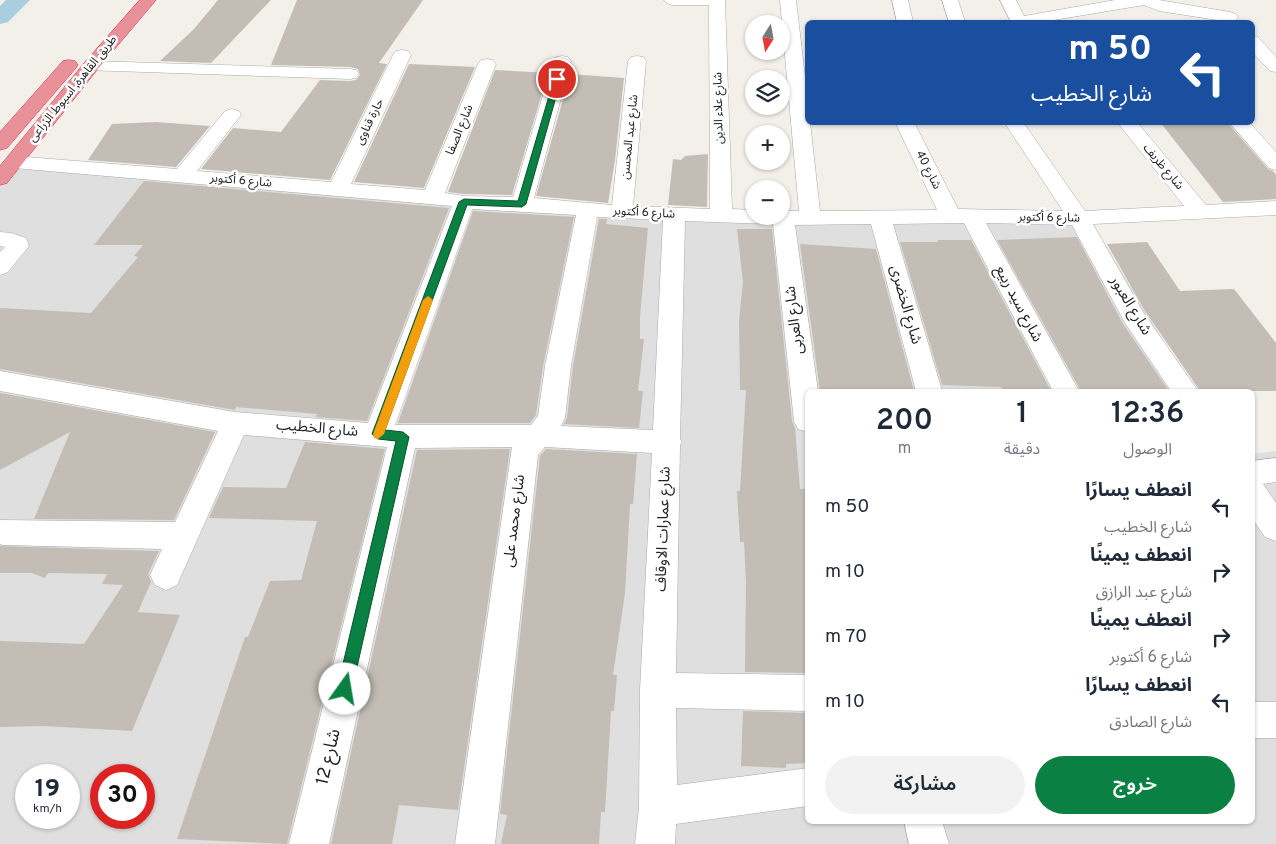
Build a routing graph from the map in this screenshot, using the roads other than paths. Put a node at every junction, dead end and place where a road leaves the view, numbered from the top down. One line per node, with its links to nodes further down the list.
1 (127, 0): 34 (highway, طريق القاهرة, اسيوط الزراعى)
2 (148, 0): 25 (highway, طريق القاهرة, اسيوط الزراعى)
3 (672, 0): 10 (street)
4 (788, 0): 19 (street)
5 (900, 0): 13 (street)
6 (950, 0): 14 (street)
7 (1008, 0): 15 (street)
8 (1146, 0): 12 (street); 18 (street)
9 (1217, 0): 18 (street)
10 (717, 1): 48 (street, شارع علاء الدين)
11 (1065, 6): 12 (street); 16 (street)
12 (1098, 7): 17 (street)
13 (905, 20)
14 (956, 20)
15 (1019, 20)
16 (1026, 20)
17 (1117, 20)
18 (1232, 20)
19 (800, 40): 28 (street)
20 (1255, 44): 26 (street)
21 (402, 55): 39 (street, حارة قناوى)
22 (562, 61): 42 (street)
23 (637, 61): 45 (street, شارع عبد المحسن)
24 (487, 64): 40 (street, شارع الصفا)
25 (91, 66): 27 (street); 35 (highway, طريق القاهرة, اسيوط الزراعى)
26 (1276, 67)
27 (350, 74)
28 (802, 96): 52 (street)
29 (232, 115): 37 (street)
30 (906, 125): 49 (street, شارع 40)
31 (1015, 125): 54 (street, شارع العبور)
32 (1128, 125): 46 (street, شارع ظريف)
33 (1241, 125): 36 (street)
34 (0, 144)
35 (14, 162): 37 (street, شارع 6 أكتوبر); 38 (highway, طريق القاهرة, اسيوط الزراعى)
36 (1276, 164)
37 (182, 176): 39 (street, شارع 6 أكتوبر)
38 (0, 179)
39 (338, 189): 40 (street, شارع 6 أكتوبر)
40 (433, 196): 41 (street, شارع 6 أكتوبر)
41 (464, 202): 42 (street, شارع 6 أكتوبر); 64 (street, شارع 12)
42 (522, 204): 44 (street, شارع 6 أكتوبر)
43 (1276, 208): 46 (street, شارع 6 أكتوبر)
44 (588, 209): 45 (street, شارع 6 أكتوبر); 65 (street, شارع محمد على)
45 (622, 212): 47 (street, شارع 6 أكتوبر)
46 (1200, 212): 54 (street, شارع 6 أكتوبر)
47 (674, 215): 48 (street, شارع 6 أكتوبر); 66 (street, شارع عمارات الاوقاف)
48 (722, 216): 50 (street, شارع 6 أكتوبر)
49 (961, 216): 53 (street, شارع 6 أكتوبر); 54 (street, شارع 6 أكتوبر); 60 (street, شارع سيد ربيع)
50 (745, 217)
51 (790, 218): 52 (street, شارع 6 أكتوبر)
52 (810, 218): 53 (street, شارع 6 أكتوبر)
53 (880, 218): 59 (street, شارع الخضرى)
54 (1079, 218): 61 (street, شارع العبور)
55 (784, 225): 62 (street, شارع العربى)
56 (0, 239): 57 (street)
57 (0, 267)
58 (0, 381): 63 (street, شارع الخطيب)
59 (928, 389)
60 (1065, 389)
61 (1184, 389)
62 (805, 397)
63 (235, 423): 64 (street, شارع الخطيب); 72 (street)
64 (390, 436): 65 (street, شارع الخطيب); 81 (street, شارع 12)
65 (539, 436): 66 (street, شارع الخطيب); 82 (street, شارع محمد على)
66 (668, 442): 74 (street, شارع عمارات الاوقاف)
67 (1276, 470): 68 (street)
68 (1255, 473)
69 (1255, 496): 70 (street)
70 (1276, 528)
71 (3, 532): 72 (street)
72 (185, 536): 73 (street)
73 (166, 575)
74 (658, 690): 75 (street); 79 (street, شارع عمارات الاوقاف)
75 (805, 693)
76 (1255, 720): 77 (street)
77 (1276, 720)
78 (805, 787): 79 (street)
79 (658, 807): 83 (street, شارع عمارات الاوقاف)
80 (924, 824): 84 (street)
81 (309, 844)
82 (475, 844)
83 (655, 844)
84 (929, 844)

